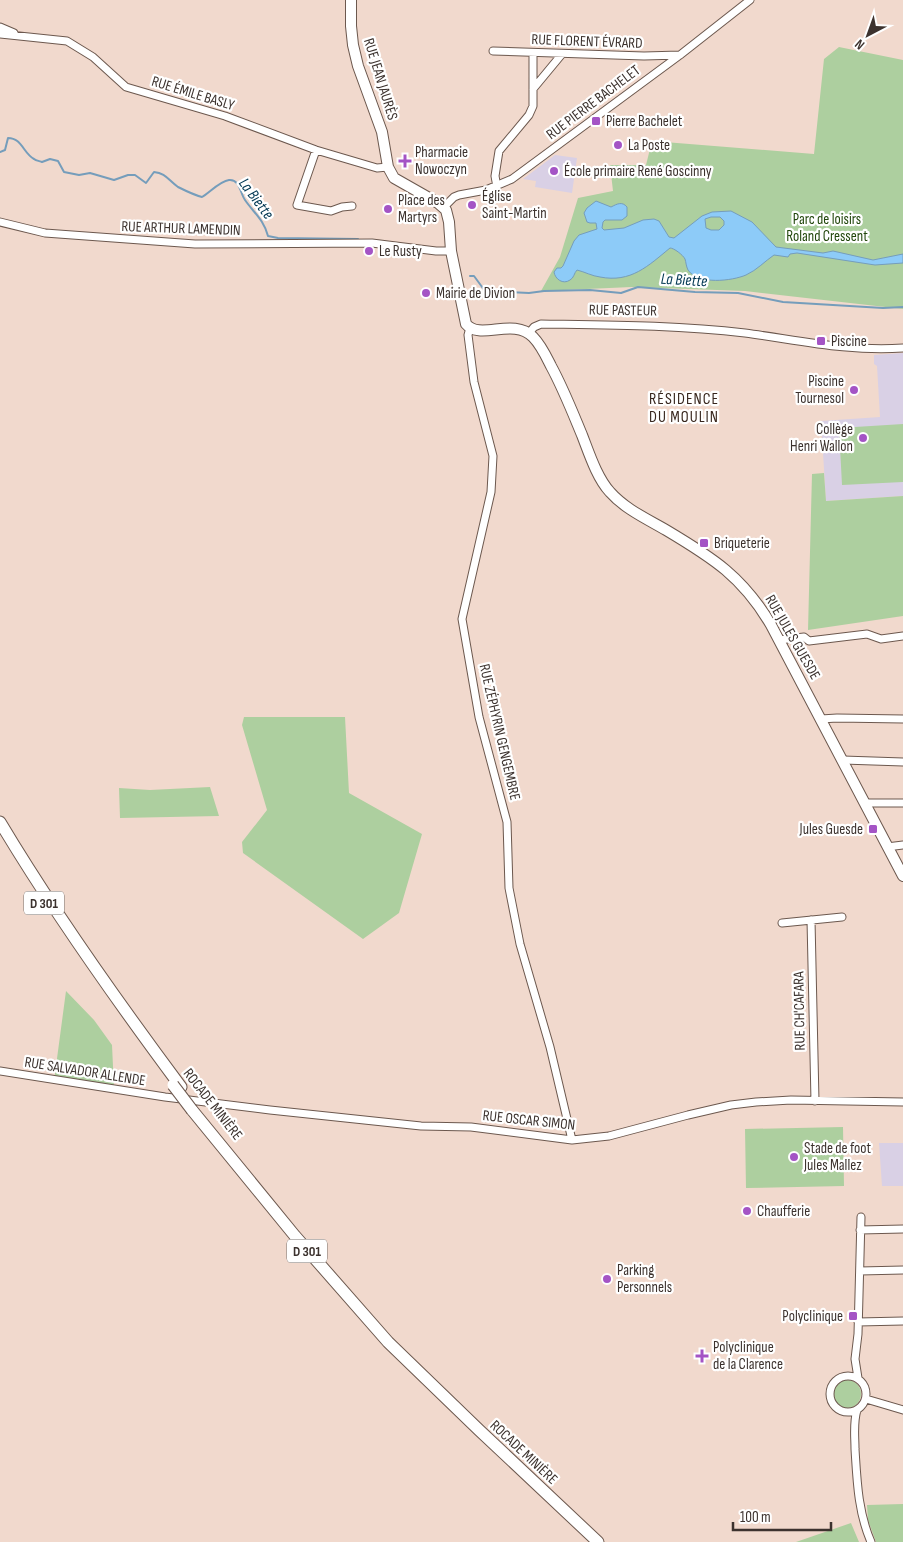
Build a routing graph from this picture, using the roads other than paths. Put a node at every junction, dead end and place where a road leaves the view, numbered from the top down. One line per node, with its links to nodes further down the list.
1 (351, 0): 12 (main road, RUE JEAN JAURÈS)
2 (750, 0): 9 (street, RUE PIERRE BACHELET)
3 (0, 27): 5 (street)
4 (0, 34): 5 (street, RUE ÉMILE BASLY)
5 (16, 35): 11 (street, RUE ÉMILE BASLY)
6 (493, 51): 7 (street, RUE FLORENT ÉVRARD)
7 (533, 53): 8 (street, RUE FLORENT ÉVRARD); 10 (street)
8 (562, 54): 9 (street, RUE FLORENT ÉVRARD); 10 (street)
9 (680, 55): 13 (street, RUE PIERRE BACHELET)
10 (533, 89): 13 (street)
11 (316, 150): 12 (street, RUE ÉMILE BASLY); 14 (street)
12 (388, 167): 15 (main road)
13 (497, 187): 15 (street, RUE PIERRE BACHELET)
14 (352, 206)
15 (444, 207): 17 (main road)
16 (0, 222): 17 (street, RUE ARTHUR LAMENDIN)
17 (451, 251): 18 (main road)
18 (470, 328): 19 (main road); 42 (street, RUE ZÉPHYRIN GENGEMBRE)
19 (529, 333): 20 (street, RUE PASTEUR); 22 (main road, RUE JULES GUESDE)
20 (903, 348)
21 (903, 636): 22 (street)
22 (779, 640): 23 (main road, RUE JULES GUESDE)
23 (821, 719): 24 (street); 25 (main road, RUE JULES GUESDE)
24 (903, 720)
25 (843, 760): 26 (street); 27 (main road, RUE JULES GUESDE)
26 (903, 762)
27 (864, 803): 28 (street); 32 (main road, RUE JULES GUESDE)
28 (903, 803)
29 (0, 822): 38 (highway, ROCADE MINIÈRE / D 301)
30 (0, 833): 38 (highway, ROCADE MINIÈRE / D 301)
31 (903, 845): 32 (street)
32 (887, 846): 33 (main road, RUE JULES GUESDE)
33 (903, 876)
34 (842, 917): 35 (street)
35 (810, 920): 36 (street); 39 (street, RUE CH'CAFARA)
36 (782, 923)
37 (0, 1072): 40 (street, RUE SALVADOR ALLENDE)
38 (177, 1086): 58 (highway, ROCADE MINIÈRE / D 301)
39 (815, 1101): 41 (street, RUE OSCAR SIMON); 42 (street, RUE OSCAR SIMON)
40 (210, 1102): 42 (street, RUE OSCAR SIMON)
41 (903, 1102)
42 (572, 1140)
43 (861, 1217): 45 (street)
44 (903, 1229): 45 (street)
45 (860, 1230): 47 (street)
46 (903, 1270): 47 (street)
47 (860, 1271): 49 (street)
48 (903, 1321): 49 (street)
49 (858, 1322): 50 (street)
50 (855, 1359): 51 (street); 52 (street)
51 (844, 1376): 52 (street); 56 (street)
52 (858, 1378): 53 (street)
53 (866, 1399): 54 (street); 55 (street)
54 (857, 1410): 56 (street); 57 (street)
55 (903, 1410)
56 (844, 1412): 57 (street)
57 (854, 1432): 59 (street)
58 (598, 1542)
59 (871, 1542)

